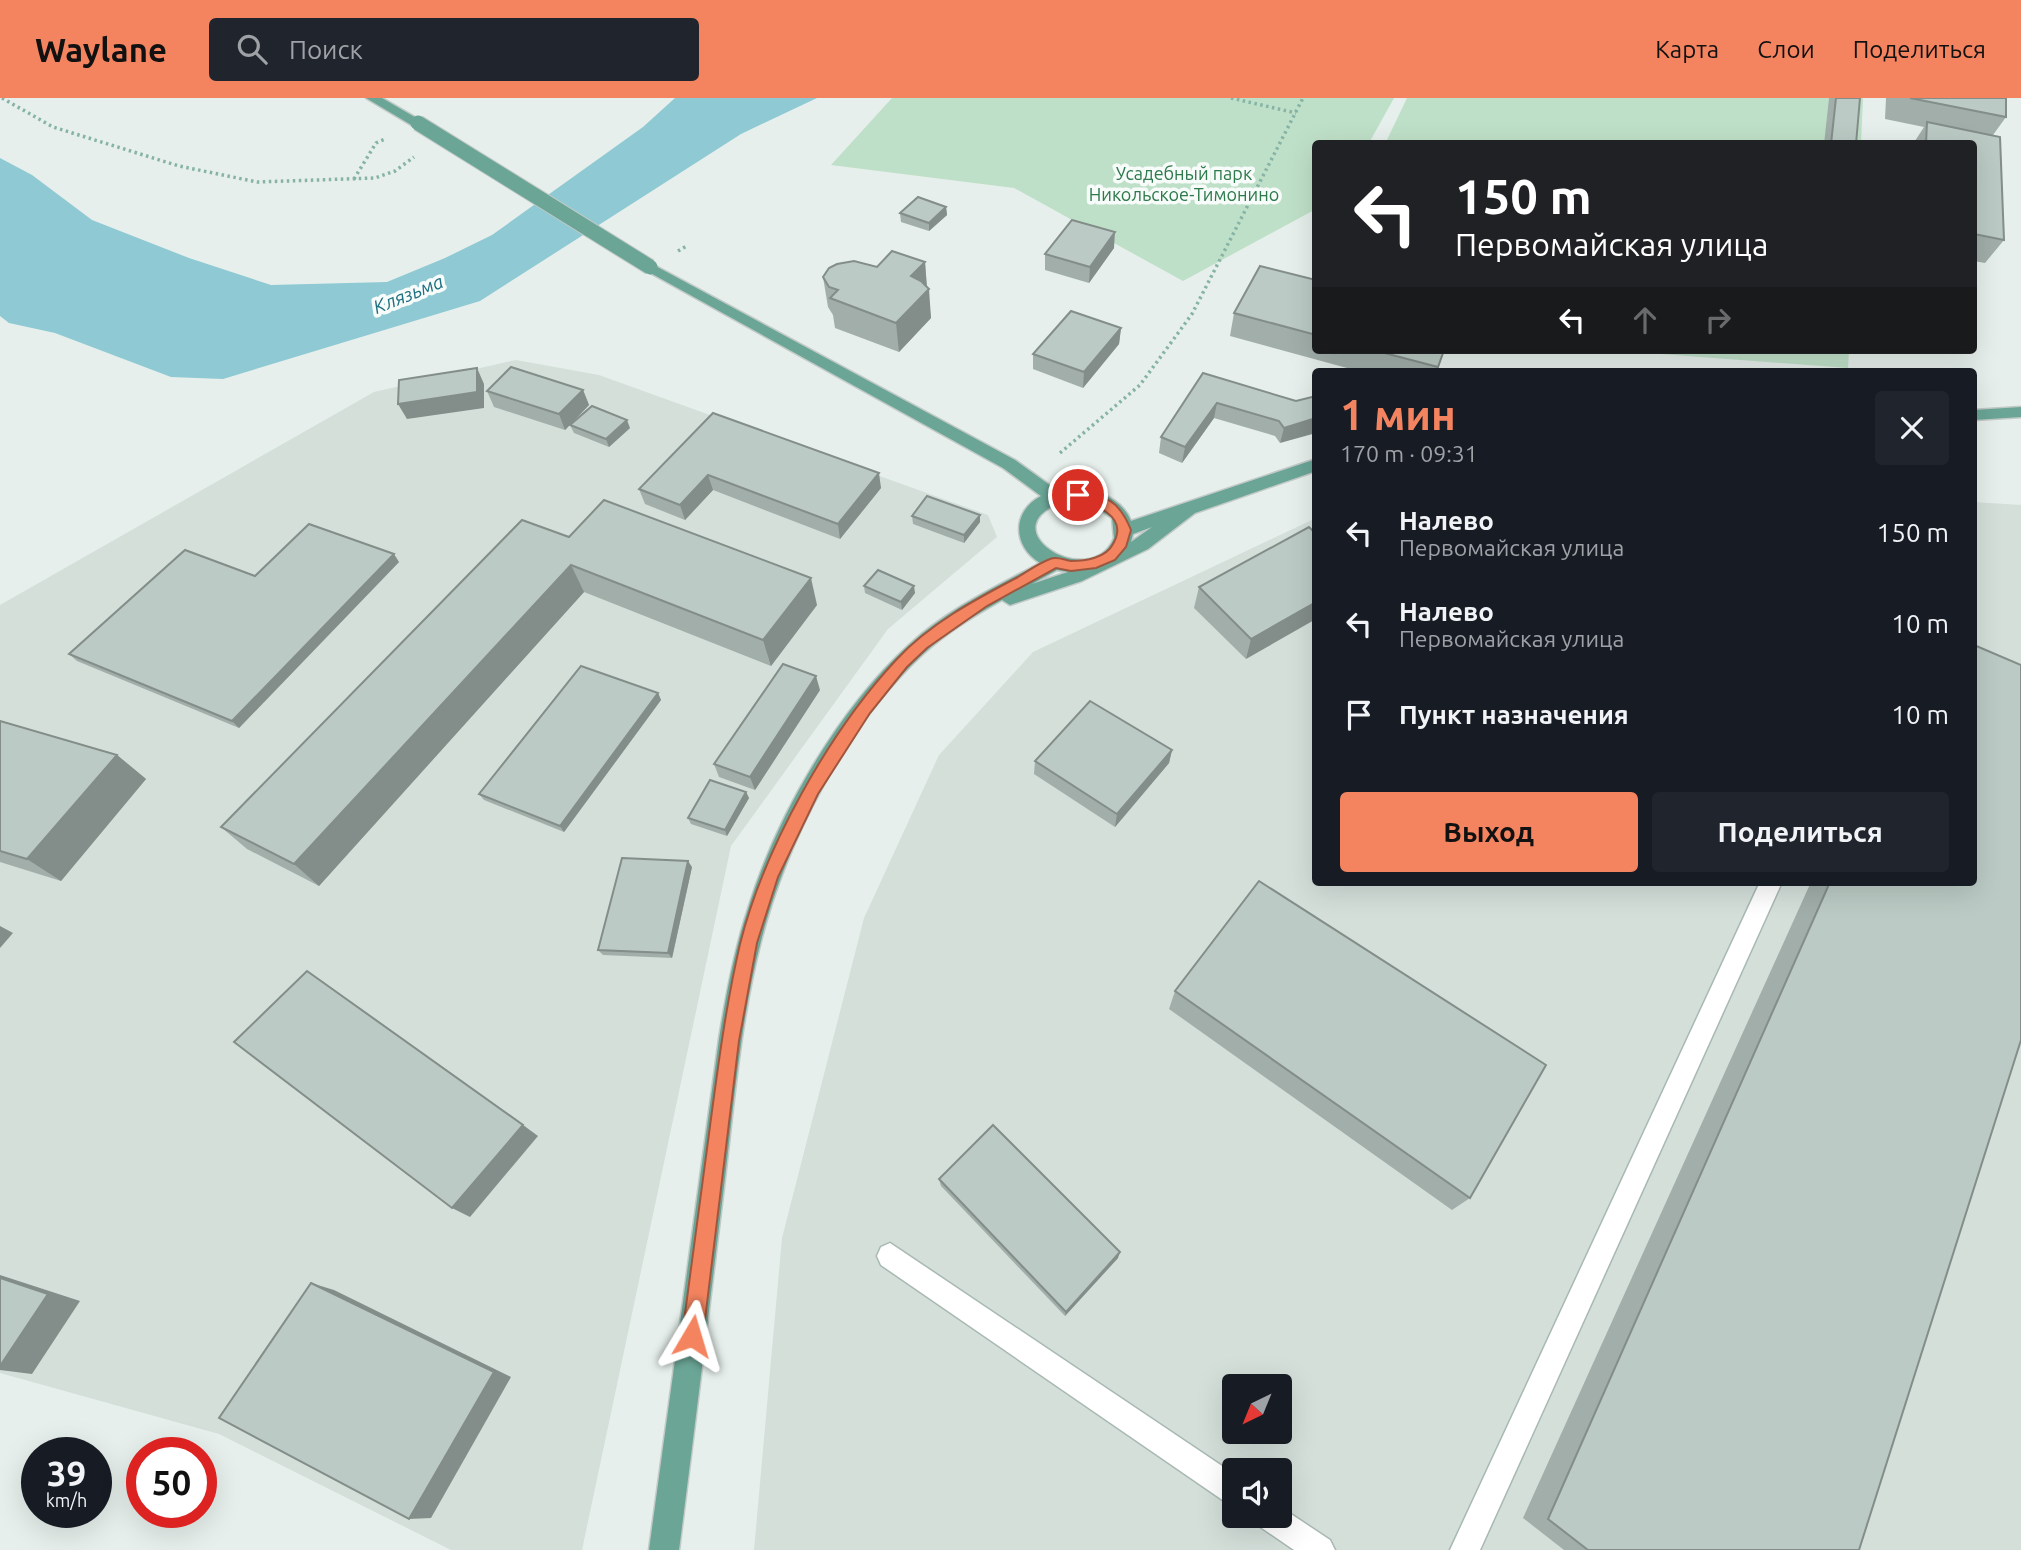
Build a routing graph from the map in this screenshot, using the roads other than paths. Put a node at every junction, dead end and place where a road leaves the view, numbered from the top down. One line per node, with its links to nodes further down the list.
1 (372, 98): 5 (main road, bridge)
2 (2021, 412): 3 (main road)
3 (1977, 415)
4 (1312, 466): 6 (main road)
5 (1054, 497): 7 (main road); 8 (main road)
6 (1190, 507): 7 (main road); 9 (main road)
7 (1124, 530): 8 (main road)
8 (1055, 563): 9 (main road)
9 (967, 612): 14 (main road)
10 (1768, 886): 16 (lane)
11 (890, 1256): 12 (lane)
12 (1222, 1483)
13 (1287, 1528): 15 (lane)
14 (664, 1550)
15 (1320, 1550)
16 (1465, 1550)

